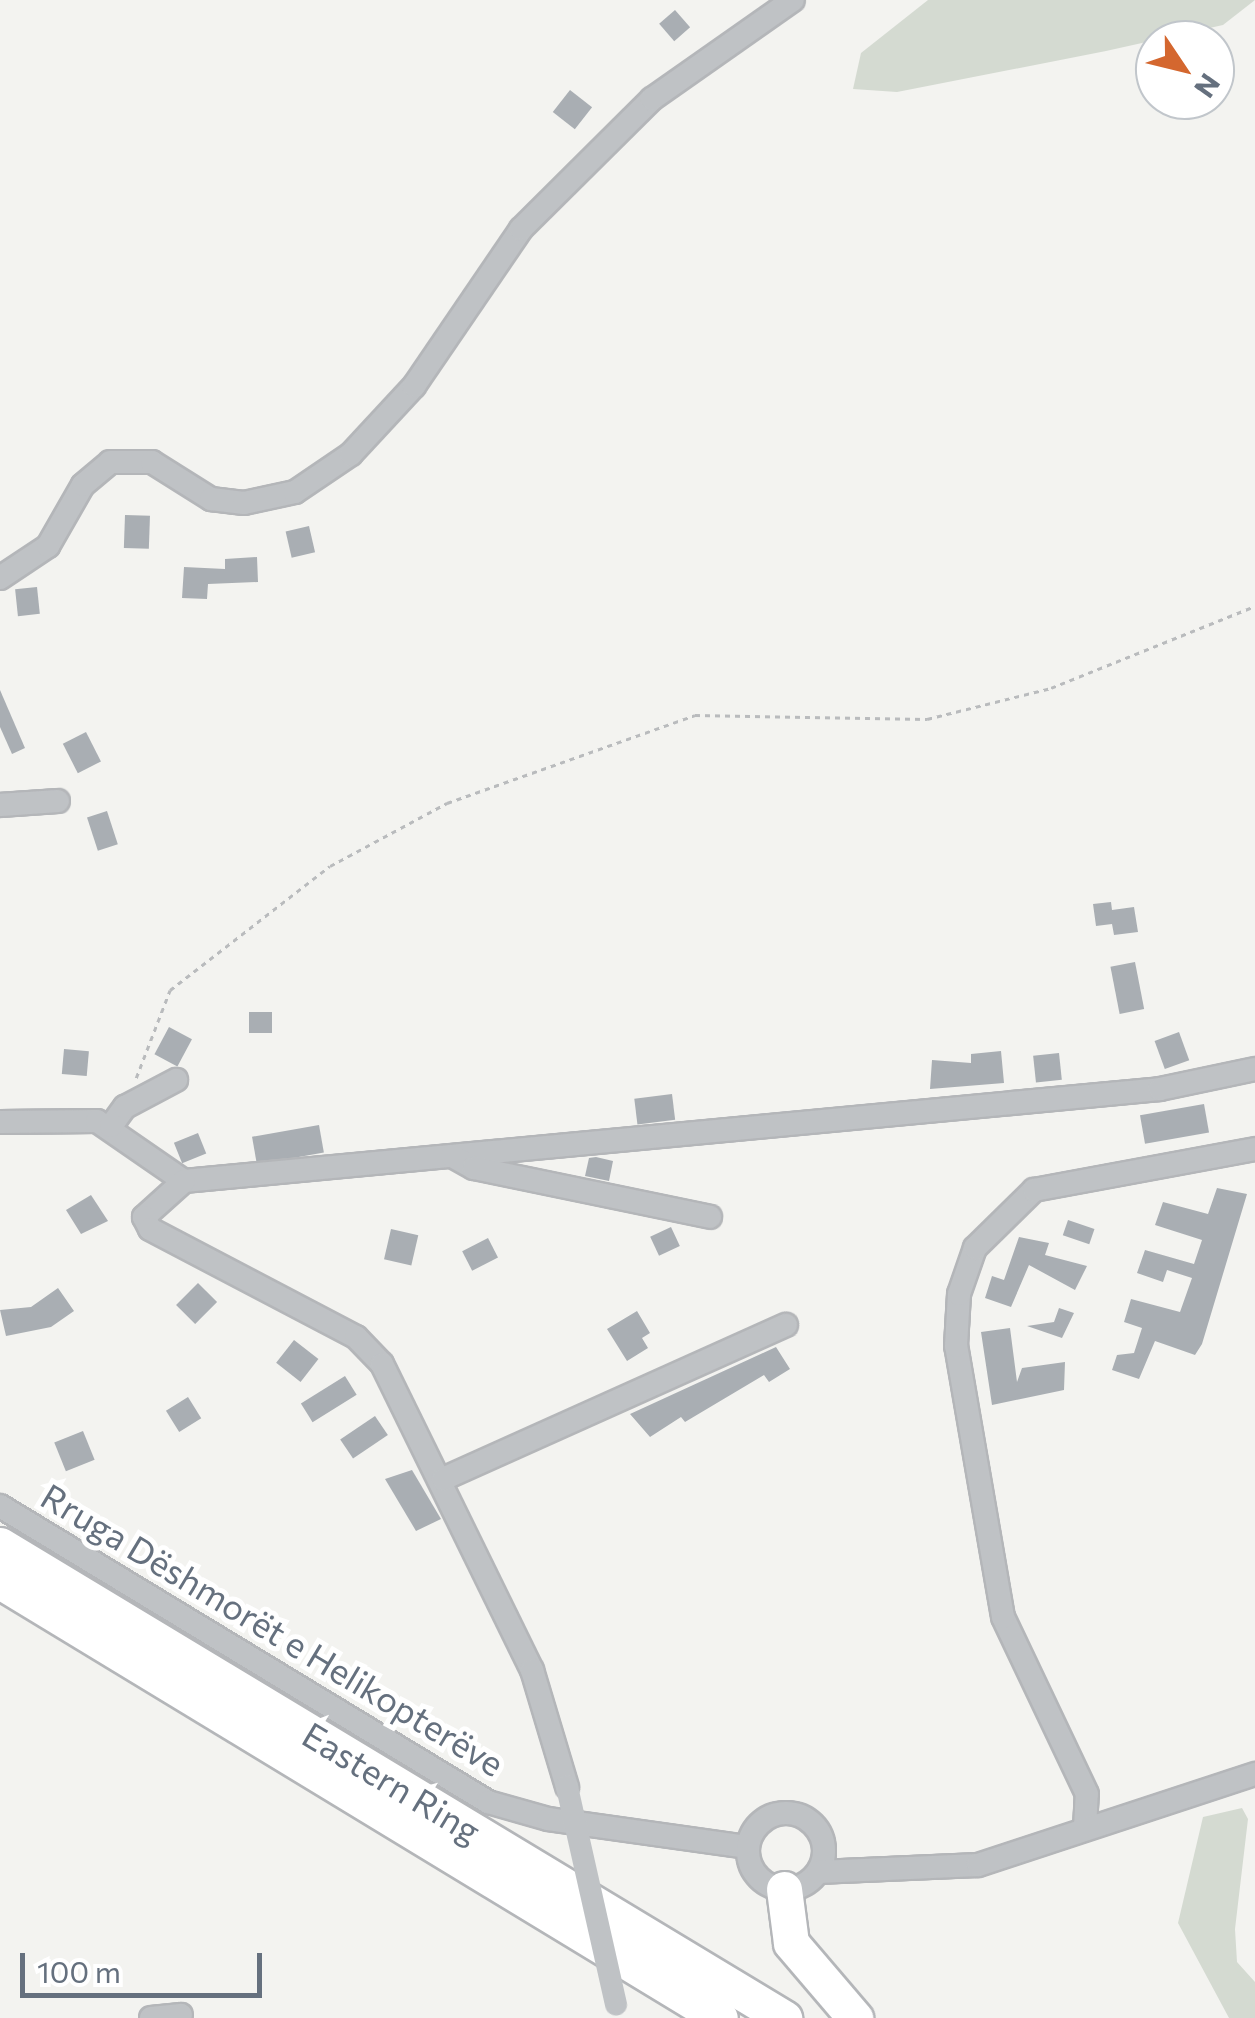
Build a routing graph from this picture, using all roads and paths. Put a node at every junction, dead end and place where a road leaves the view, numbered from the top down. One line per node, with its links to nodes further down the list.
1 (794, 0): 2 (street)
2 (0, 578)
3 (1255, 606): 8 (path)
4 (58, 802): 5 (street)
5 (0, 805)
6 (1255, 1069): 11 (street)
7 (176, 1080): 8 (street)
8 (118, 1117): 9 (street); 12 (street)
9 (0, 1122)
10 (1255, 1149): 20 (street)
11 (449, 1154): 12 (street); 13 (street)
12 (184, 1182): 15 (street)
13 (710, 1217)
14 (786, 1325): 15 (street)
15 (443, 1479): 26 (street, bridge)
16 (0, 1506): 21 (street, Rruga Dëshmorët e Helikopterëve)
17 (0, 1544): 30 (highway, Eastern Ring)
18 (0, 1582): 29 (highway, Eastern Ring)
19 (1255, 1774): 20 (street)
20 (1086, 1828): 24 (street)
21 (748, 1847): 22 (street); 25 (street)
22 (824, 1848): 23 (street); 24 (street)
23 (818, 1872): 24 (street); 25 (street)
24 (921, 1872)
25 (784, 1889): 31 (highway)
26 (618, 2011)
27 (181, 2015): 28 (street)
28 (151, 2018)
29 (720, 2018)
30 (784, 2018)
31 (854, 2018)

